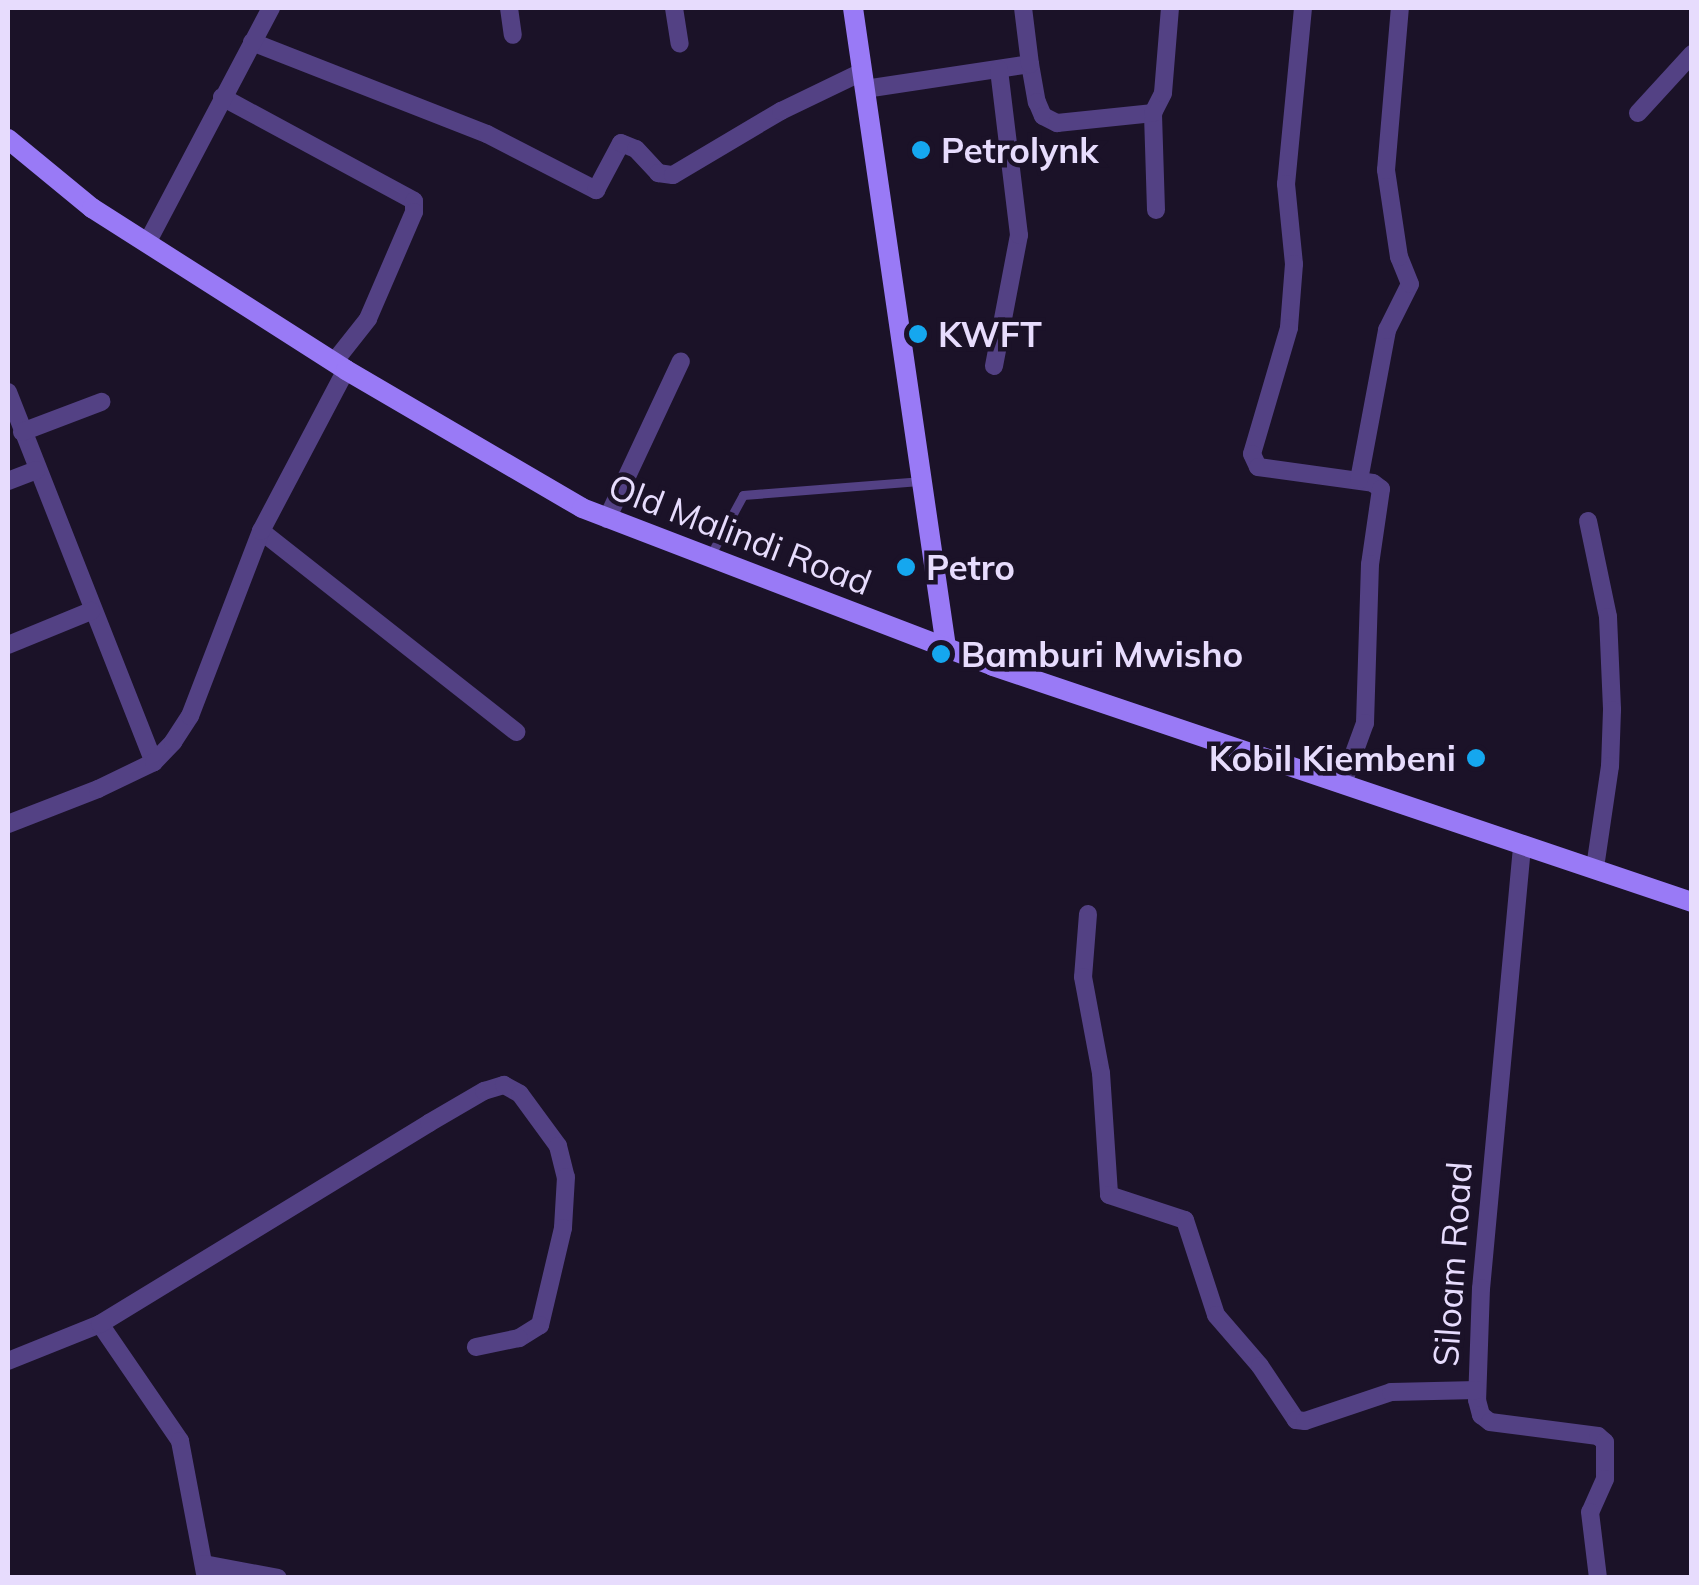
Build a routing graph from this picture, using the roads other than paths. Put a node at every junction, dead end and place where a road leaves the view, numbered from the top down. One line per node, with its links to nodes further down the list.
1 (271, 8): 10 (street)
2 (508, 8): 9 (street)
3 (674, 8): 11 (street)
4 (853, 8): 15 (main road)
5 (1023, 8): 13 (street)
6 (1170, 8): 17 (street)
7 (1303, 8): 29 (street)
8 (1400, 8): 29 (street)
9 (513, 34)
10 (252, 42): 15 (street); 16 (street)
11 (680, 44)
12 (1692, 54): 18 (street)
13 (1030, 64): 14 (street); 17 (street)
14 (998, 70): 15 (street); 24 (street)
15 (864, 80): 31 (main road)
16 (222, 97): 21 (street); 23 (street)
17 (1153, 113): 20 (street)
18 (1638, 113)
19 (8, 139): 21 (main road, Old Malindi Road)
20 (1156, 210)
21 (147, 243): 23 (main road, Old Malindi Road)
22 (682, 360): 32 (street)
23 (340, 366): 32 (main road, Old Malindi Road); 34 (street)
24 (994, 366)
25 (8, 392): 27 (street)
26 (101, 402): 27 (street)
27 (22, 432): 28 (street)
28 (36, 470): 30 (street); 36 (street)
29 (1359, 480): 41 (street)
30 (8, 481)
31 (922, 481): 35 (lane); 38 (main road)
32 (606, 518): 35 (main road, Old Malindi Road)
33 (1588, 521): 44 (street)
34 (260, 531): 39 (street); 40 (street)
35 (709, 558): 38 (main road, Old Malindi Road)
36 (92, 611): 37 (street); 40 (street)
37 (8, 644)
38 (946, 647): 41 (main road, Old Malindi Road)
39 (516, 732)
40 (154, 762): 42 (street)
41 (1344, 783): 43 (main road, Old Malindi Road)
42 (8, 824)
43 (1522, 847): 44 (main road, Old Malindi Road); 50 (street, Siloam Road)
44 (1595, 868): 45 (main road, Old Malindi Road)
45 (1692, 902)
46 (1088, 914): 50 (street)
47 (100, 1324): 48 (street); 49 (street); 51 (street)
48 (476, 1347)
49 (8, 1361)
50 (1477, 1390): 53 (street, Siloam Road)
51 (205, 1571): 52 (street)
52 (278, 1578)
53 (1598, 1578)

